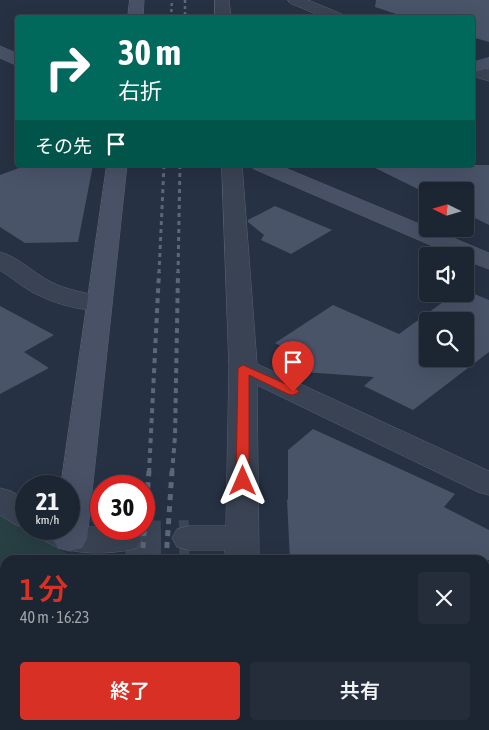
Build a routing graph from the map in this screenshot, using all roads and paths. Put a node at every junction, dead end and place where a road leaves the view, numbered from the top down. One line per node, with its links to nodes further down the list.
1 (137, 0): 4 (street)
2 (222, 0): 5 (street)
3 (295, 0): 6 (street)
4 (135, 15)
5 (223, 15)
6 (332, 15)
7 (0, 51): 8 (street)
8 (15, 59)
9 (489, 63): 10 (street)
10 (475, 68)
11 (475, 70): 12 (street)
12 (489, 76)
13 (117, 167): 18 (street)
14 (232, 167): 19 (street)
15 (266, 167): 17 (street)
16 (0, 259): 18 (street)
17 (489, 262)
18 (99, 302): 20 (street)
19 (243, 368): 21 (street); 25 (street)
20 (70, 475)
21 (489, 484)
22 (0, 499): 23 (street)
23 (15, 509)
24 (189, 538): 25 (street)
25 (242, 549)

